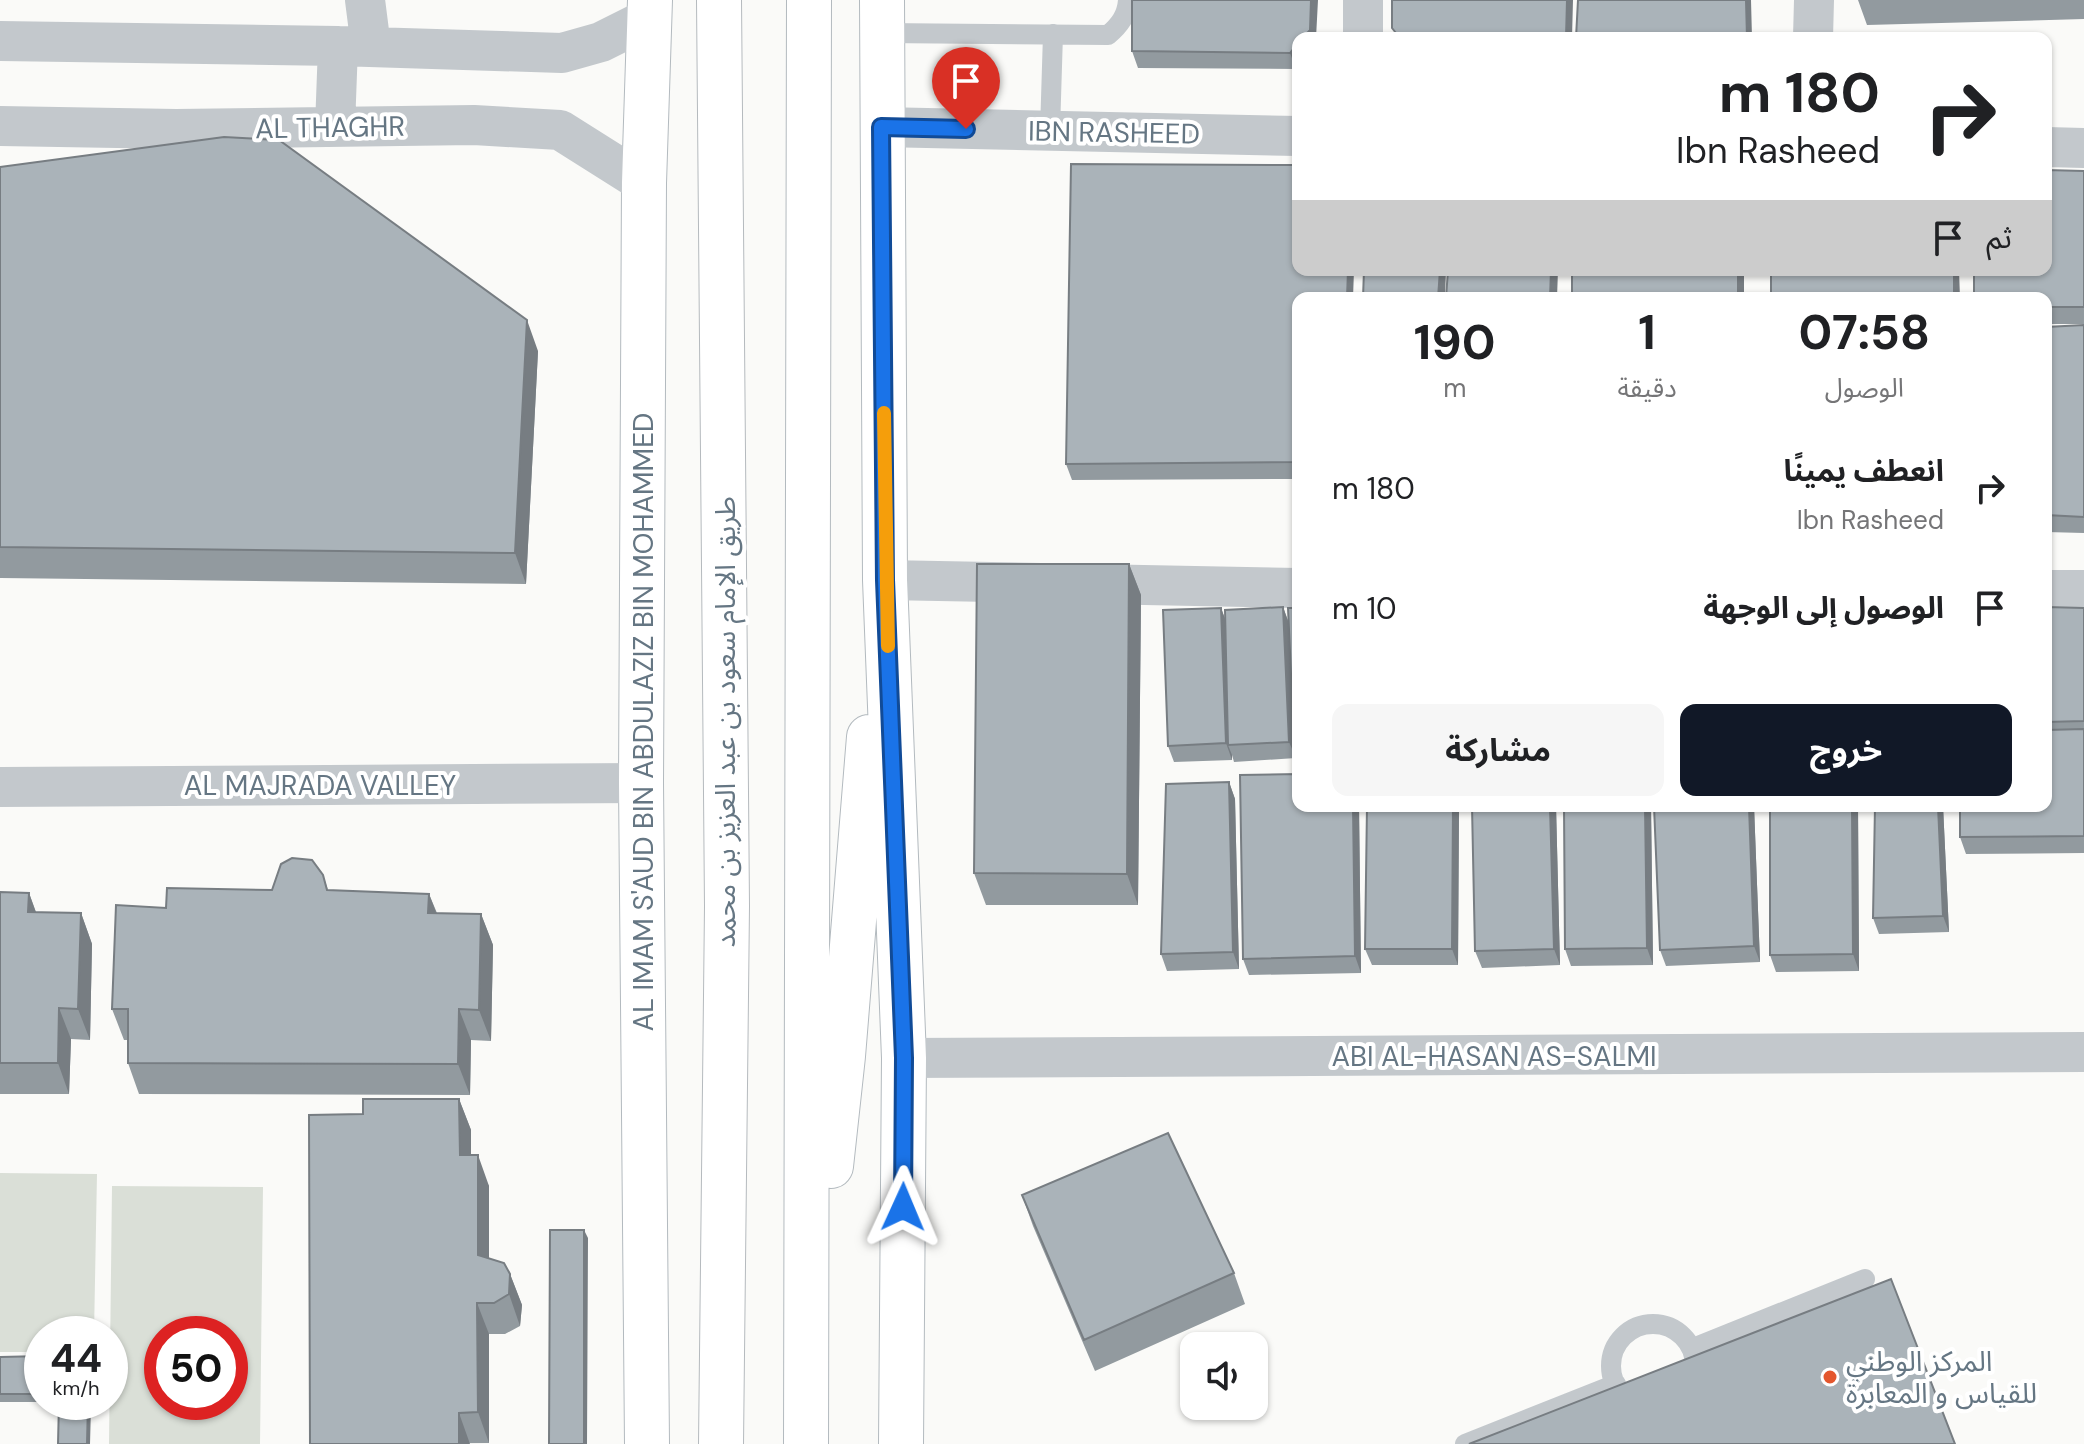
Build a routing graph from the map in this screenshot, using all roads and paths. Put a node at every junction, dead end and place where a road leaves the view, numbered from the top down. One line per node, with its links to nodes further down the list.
1 (365, 0): 13 (street)
2 (719, 0): 35 (main road, طريق الإمام سعود بن عبد العزيز بن محمد)
3 (809, 0): 32 (main road)
4 (1128, 0): 11 (lane)
5 (1363, 0): 9 (street)
6 (1814, 0): 10 (street)
7 (649, 9): 13 (street); 21 (main road, AL IMAM S'AUD BIN ABDULAZIZ BIN MOHAMMED)
8 (882, 16): 11 (lane); 16 (main road)
9 (1363, 32)
10 (1813, 32)
11 (1053, 34): 17 (lane)
12 (0, 41): 13 (street)
13 (355, 46): 15 (street)
14 (0, 126): 15 (street, AL THAGHR)
15 (335, 127): 21 (street, AL THAGHR)
16 (881, 127): 17 (street, IBN RASHEED); 22 (main road)
17 (1050, 131): 18 (street, IBN RASHEED)
18 (1292, 136)
19 (2052, 147): 20 (street)
20 (2084, 148)
21 (644, 183): 26 (main road, AL IMAM S'AUD BIN ABDULAZIZ BIN MOHAMMED)
22 (885, 580): 23 (street); 29 (main road); 32 (main road)
23 (1292, 588)
24 (2052, 590): 25 (street)
25 (2084, 590)
26 (641, 783): 27 (street, AL MAJRADA VALLEY); 34 (main road, AL IMAM S'AUD BIN ABDULAZIZ BIN MOHAMMED)
27 (0, 787)
28 (2084, 1052): 29 (street, ABI AL-HASAN AS-SALMI)
29 (904, 1058): 37 (main road)
30 (1865, 1279): 31 (lane)
31 (1693, 1348): 33 (lane); 33 (lane)
32 (806, 1379): 36 (main road)
33 (1616, 1384): 38 (lane)
34 (647, 1444)
35 (721, 1444)
36 (806, 1444)
37 (901, 1444)
38 (1465, 1444)

